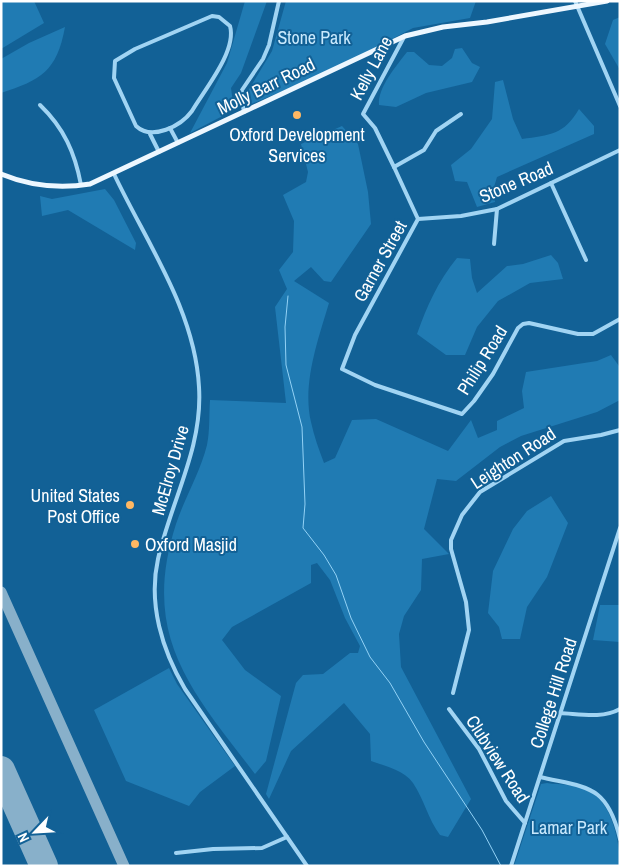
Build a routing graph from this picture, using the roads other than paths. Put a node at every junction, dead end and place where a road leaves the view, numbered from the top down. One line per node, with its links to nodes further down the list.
1 (279, 1): 8 (street)
2 (575, 1): 4 (street)
3 (607, 1): 4 (main road, Molly Barr Road)
4 (578, 7): 5 (main road, Molly Barr Road); 7 (street)
5 (405, 36): 8 (main road, Molly Barr Road); 9 (street, Kelly Lane)
6 (40, 105): 20 (street)
7 (620, 106)
8 (244, 112): 13 (main road, Molly Barr Road)
9 (363, 114): 16 (street, Garner Street)
10 (461, 114): 16 (street)
11 (170, 128): 12 (street); 12 (street); 13 (street)
12 (150, 134): 15 (street)
13 (178, 144): 15 (main road, Molly Barr Road)
14 (620, 150): 19 (street, Stone Road)
15 (159, 152): 18 (main road, Molly Barr Road)
16 (394, 167): 22 (street, Garner Street)
17 (1, 174): 20 (main road, Molly Barr Road)
18 (114, 174): 20 (main road, Molly Barr Road); 35 (street, McElroy Drive)
19 (551, 183): 21 (street, Stone Road); 24 (street)
20 (82, 186)
21 (497, 209): 22 (street, Stone Road); 23 (street)
22 (418, 219): 26 (street, Garner Street)
23 (494, 244)
24 (586, 260)
25 (620, 319): 26 (street, Philip Road)
26 (342, 369)
27 (620, 430): 29 (street, Leighton Road)
28 (620, 528): 32 (street, College Hill Road)
29 (453, 693)
30 (449, 709): 34 (street, Clubview Road)
31 (620, 709): 32 (street)
32 (560, 713): 33 (street, College Hill Road)
33 (540, 777): 34 (street, College Hill Road); 36 (street)
34 (526, 823): 39 (street, College Hill Road)
35 (287, 836): 37 (street); 38 (street, McElroy Drive)
36 (620, 839)
37 (176, 853)
38 (307, 866)
39 (512, 866)

